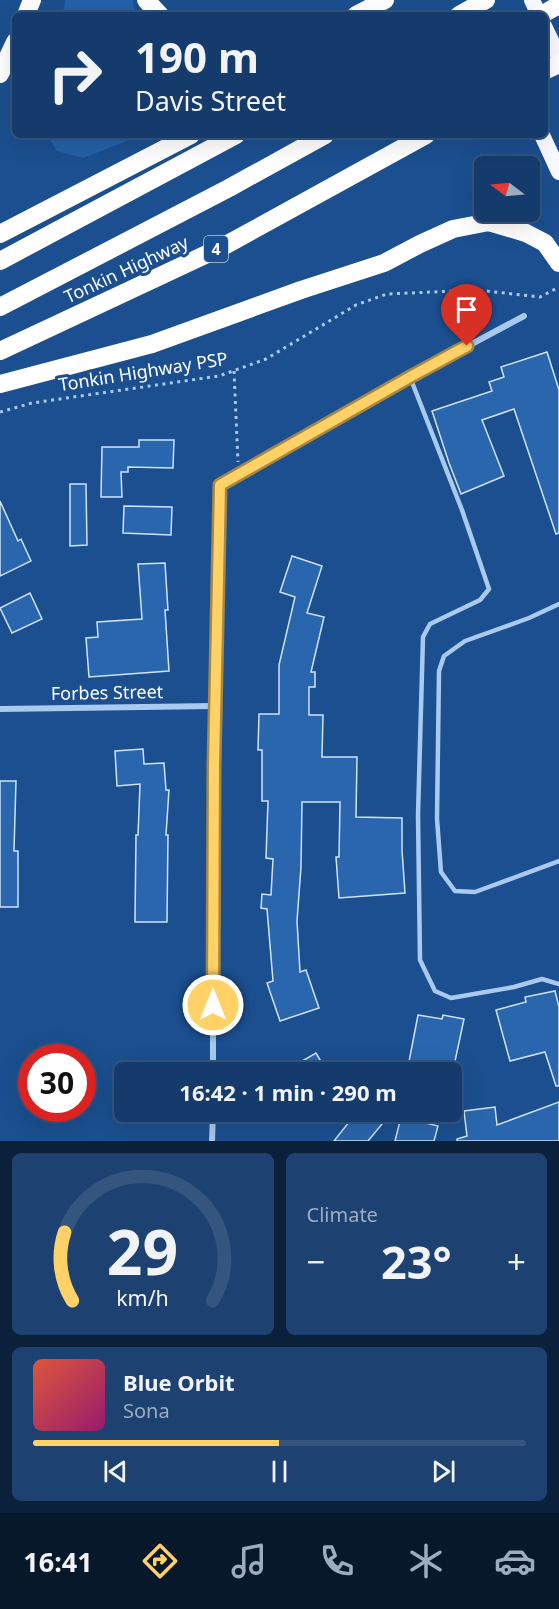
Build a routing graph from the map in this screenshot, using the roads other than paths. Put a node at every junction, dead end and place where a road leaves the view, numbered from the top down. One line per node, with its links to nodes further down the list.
1 (146, 0): 5 (highway)
2 (385, 0): 6 (highway)
3 (486, 0): 7 (highway)
4 (559, 5): 8 (highway)
5 (157, 12)
6 (362, 12)
7 (464, 12)
8 (546, 12)
9 (548, 34): 11 (highway)
10 (12, 48): 12 (highway)
11 (559, 57)
12 (0, 74)
13 (185, 138): 19 (highway)
14 (230, 138): 20 (highway)
15 (320, 138): 22 (highway, Tonkin Highway)
16 (421, 138): 24 (highway, Tonkin Highway / 4)
17 (543, 138): 18 (highway)
18 (559, 172)
19 (0, 234)
20 (0, 261)
21 (559, 263): 26 (highway)
22 (0, 307)
23 (524, 316): 25 (street)
24 (0, 351)
25 (410, 377): 28 (street); 31 (lane)
26 (0, 384)
27 (559, 604): 30 (lane)
28 (214, 706): 29 (street, Forbes Street); 32 (street)
29 (0, 709)
30 (559, 861)
31 (559, 984)
32 (213, 1062)
33 (213, 1122): 34 (street)
34 (213, 1141)

